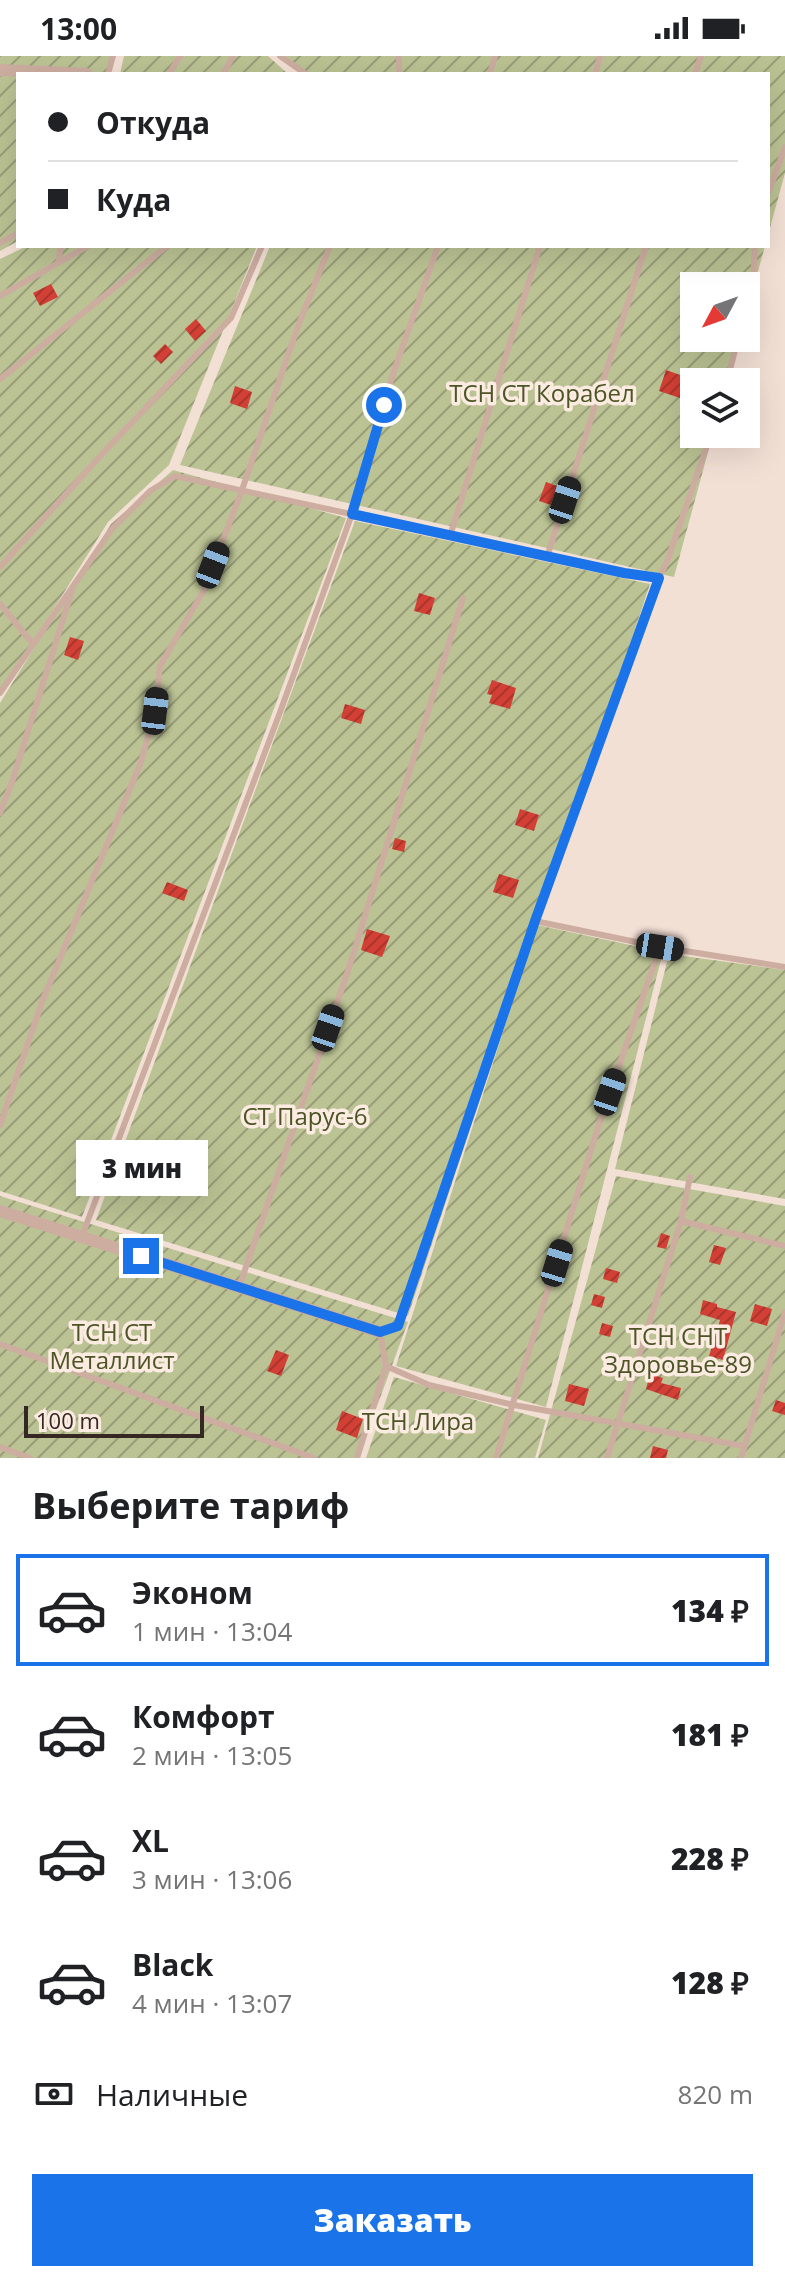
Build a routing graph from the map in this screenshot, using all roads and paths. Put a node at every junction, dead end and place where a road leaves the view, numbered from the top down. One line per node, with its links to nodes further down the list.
1 (280, 56): 4 (lane)
2 (0, 70): 3 (street)
3 (44, 72)
4 (303, 72)
5 (785, 147): 6 (lane)
6 (782, 163): 7 (lane)
7 (770, 190)
8 (61, 248): 17 (lane)
9 (84, 248): 17 (lane)
10 (164, 248): 20 (lane)
11 (261, 248): 26 (lane)
12 (329, 248): 22 (lane)
13 (437, 248): 23 (lane)
14 (539, 248): 24 (lane)
15 (645, 248): 25 (lane)
16 (755, 248): 18 (lane)
17 (58, 263): 19 (lane)
18 (754, 272)
19 (0, 296)
20 (0, 379)
21 (706, 448): 27 (lane)
22 (242, 490): 23 (lane); 28 (lane); 37 (lane)
23 (352, 514): 24 (lane); 41 (lane)
24 (450, 536): 25 (lane)
25 (547, 557): 27 (lane)
26 (0, 567)
27 (659, 578): 34 (lane)
28 (75, 583): 31 (lane); 33 (lane)
29 (463, 598): 43 (lane)
30 (0, 604): 31 (lane)
31 (33, 644): 32 (lane)
32 (0, 693)
33 (0, 813)
34 (535, 921): 35 (lane); 45 (lane)
35 (660, 947): 36 (lane); 50 (lane)
36 (785, 967)
37 (0, 1125)
38 (690, 1177): 40 (lane)
39 (0, 1211): 41 (street)
40 (681, 1221): 42 (lane); 51 (lane)
41 (81, 1236): 43 (street)
42 (785, 1246)
43 (239, 1287): 45 (street)
44 (785, 1312): 47 (lane)
45 (380, 1332): 49 (lane)
46 (0, 1344): 55 (lane)
47 (775, 1346): 48 (lane); 52 (lane)
48 (785, 1348)
49 (386, 1366): 50 (lane); 56 (lane)
50 (514, 1405): 51 (lane); 57 (lane)
51 (617, 1423): 52 (lane); 58 (lane)
52 (744, 1446): 59 (lane)
53 (0, 1447): 54 (lane)
54 (30, 1458)
55 (314, 1458)
56 (357, 1458)
57 (496, 1458)
58 (607, 1458)
59 (741, 1458)

